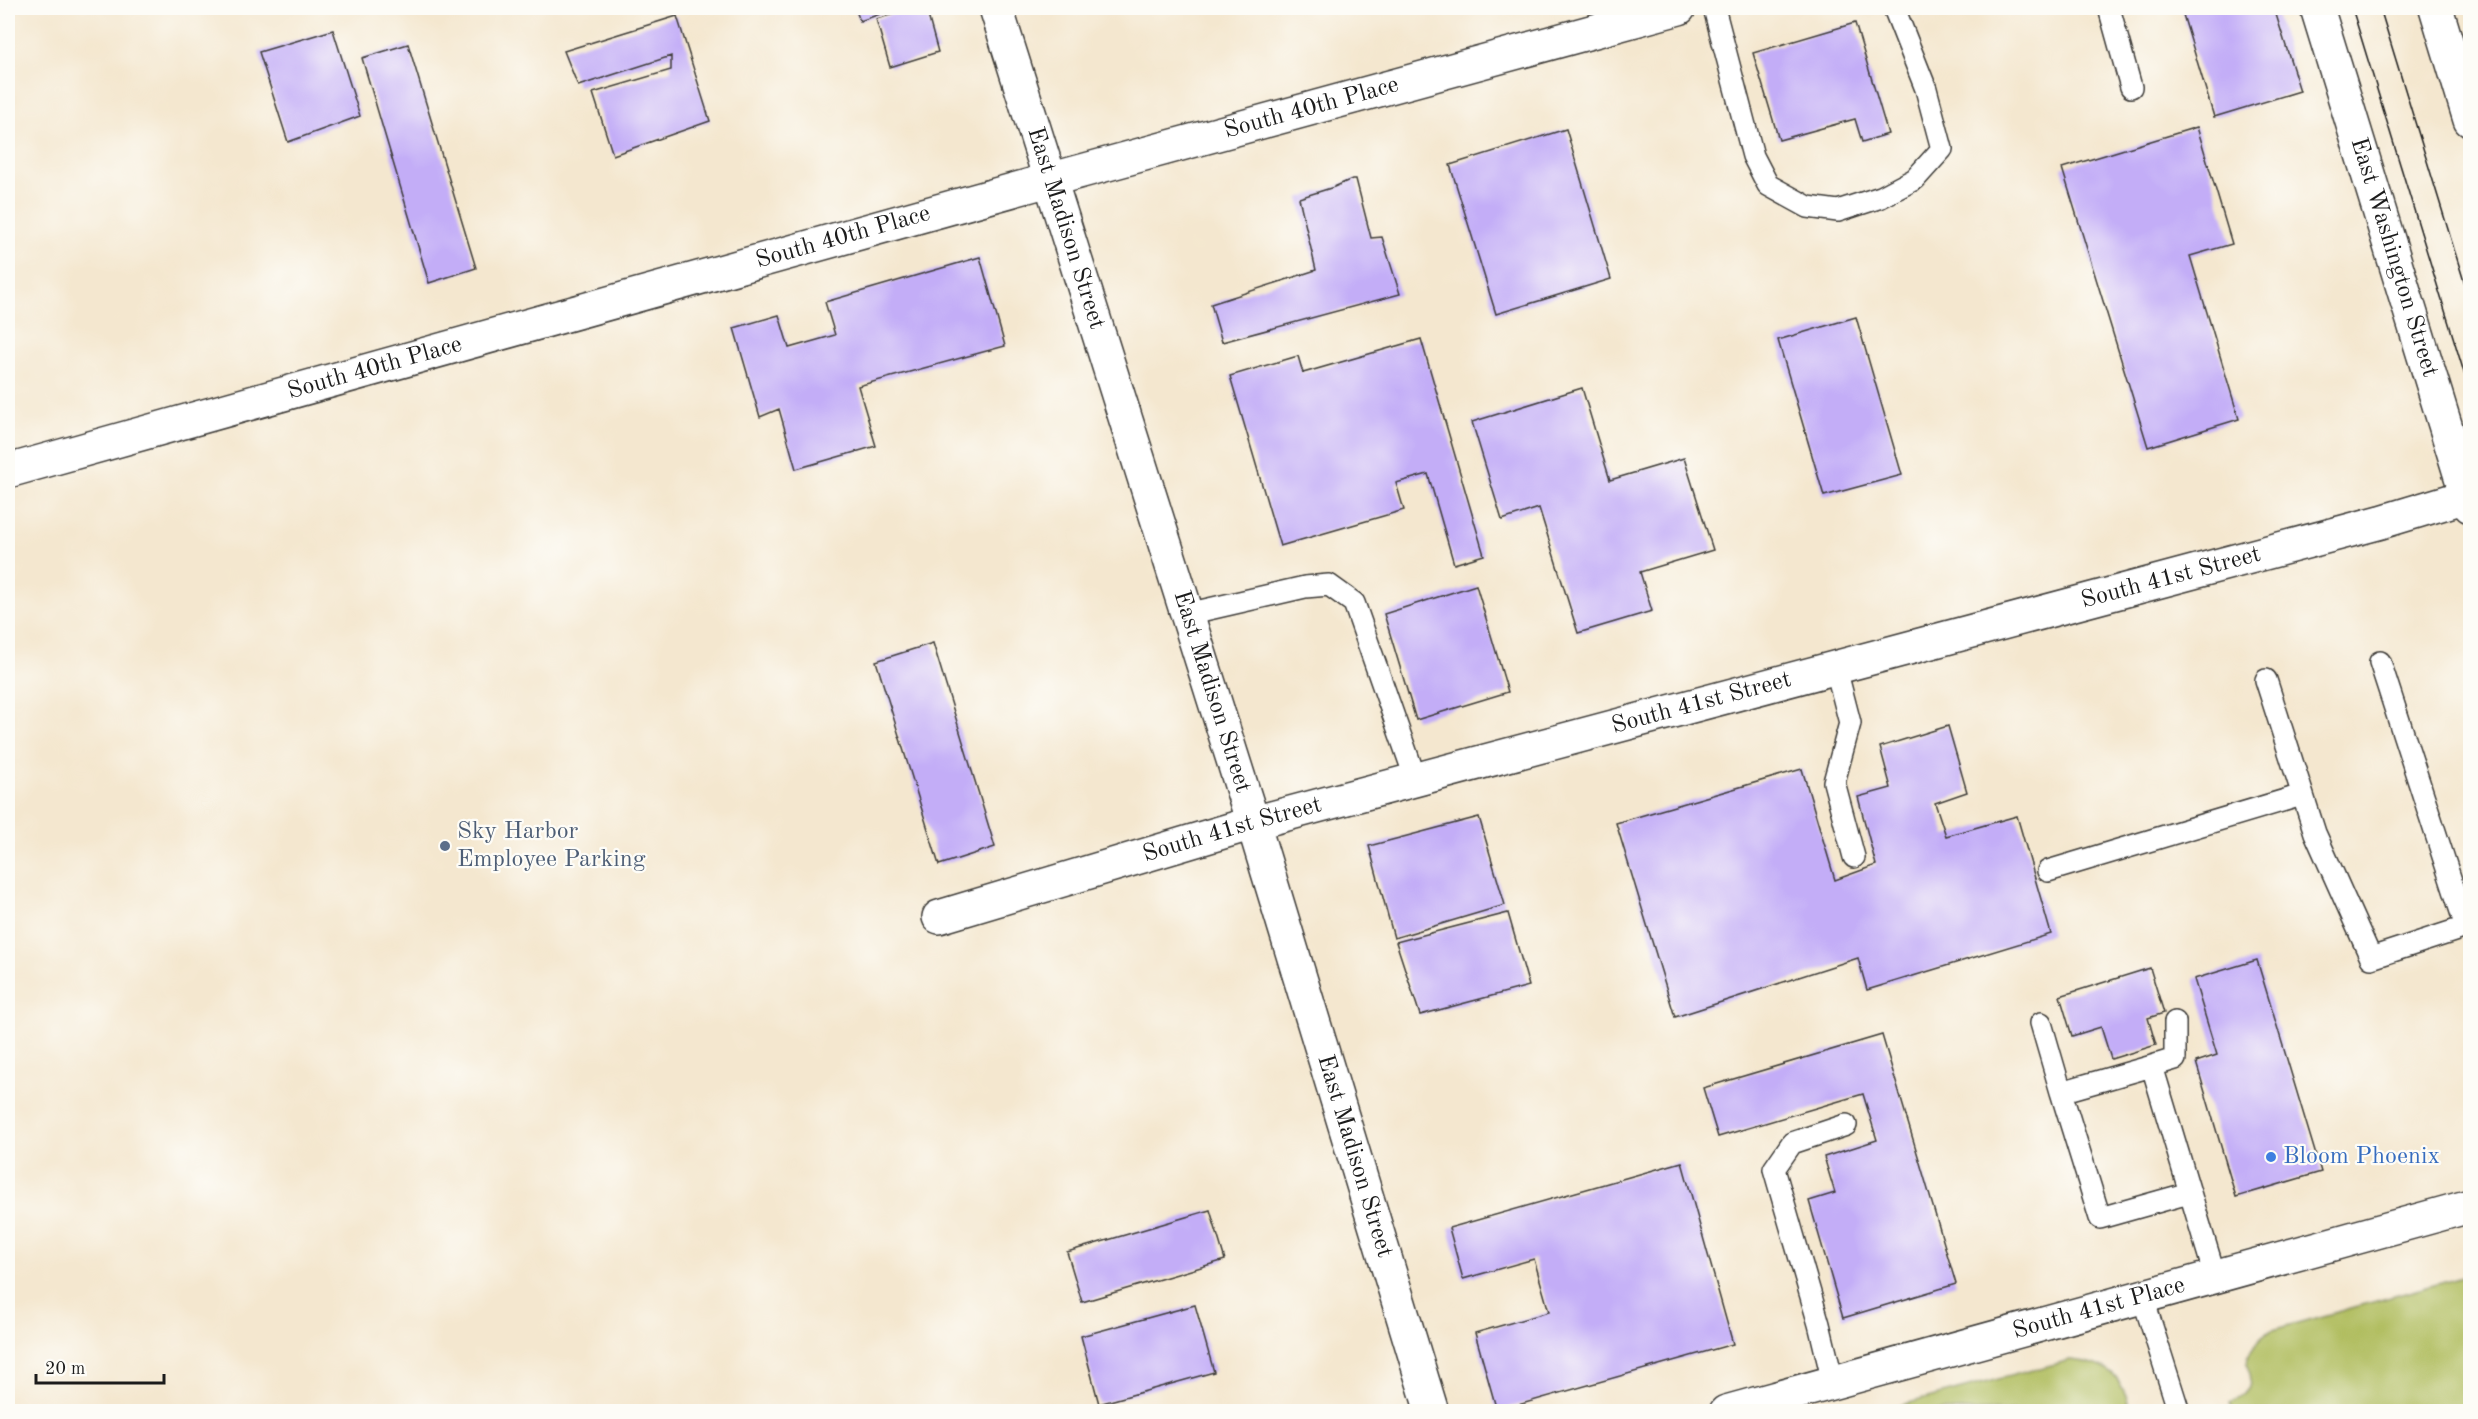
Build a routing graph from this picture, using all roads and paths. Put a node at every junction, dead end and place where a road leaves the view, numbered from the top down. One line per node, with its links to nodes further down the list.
1 (996, 8): 10 (street, East Madison Street)
2 (1679, 8): 10 (street, South 40th Place)
3 (1714, 8): 4 (lane)
4 (1894, 8)
5 (2109, 8): 8 (lane)
6 (2317, 8): 12 (street, East Washington Street)
7 (2436, 8): 9 (street)
8 (2131, 87)
9 (2470, 120)
10 (1049, 180): 11 (street, South 40th Place); 13 (street, East Madison Street)
11 (8, 471)
12 (2469, 501): 15 (street, South 41st Street)
13 (1187, 614): 17 (lane); 19 (street, East Madison Street)
14 (2380, 662): 18 (lane)
15 (1836, 669): 17 (street, South 41st Street); 20 (lane)
16 (2266, 680): 18 (lane)
17 (1416, 780): 19 (street, South 41st Street)
18 (2302, 795): 21 (lane)
19 (1253, 823): 22 (street, South 41st Street); 34 (street, East Madison Street)
20 (1854, 857)
21 (2048, 871)
22 (939, 917)
23 (2175, 1022): 25 (lane)
24 (2041, 1023): 26 (lane)
25 (2152, 1066): 26 (lane); 28 (lane)
26 (2061, 1092): 28 (lane)
27 (1846, 1125): 32 (lane)
28 (2189, 1193): 30 (lane)
29 (2470, 1206): 30 (street, South 41st Place)
30 (2215, 1276): 31 (street, South 41st Place)
31 (2142, 1296): 32 (street, South 41st Place); 35 (lane)
32 (1833, 1382): 33 (street, South 41st Place)
33 (1735, 1410)
34 (1432, 1412)
35 (2179, 1412)

